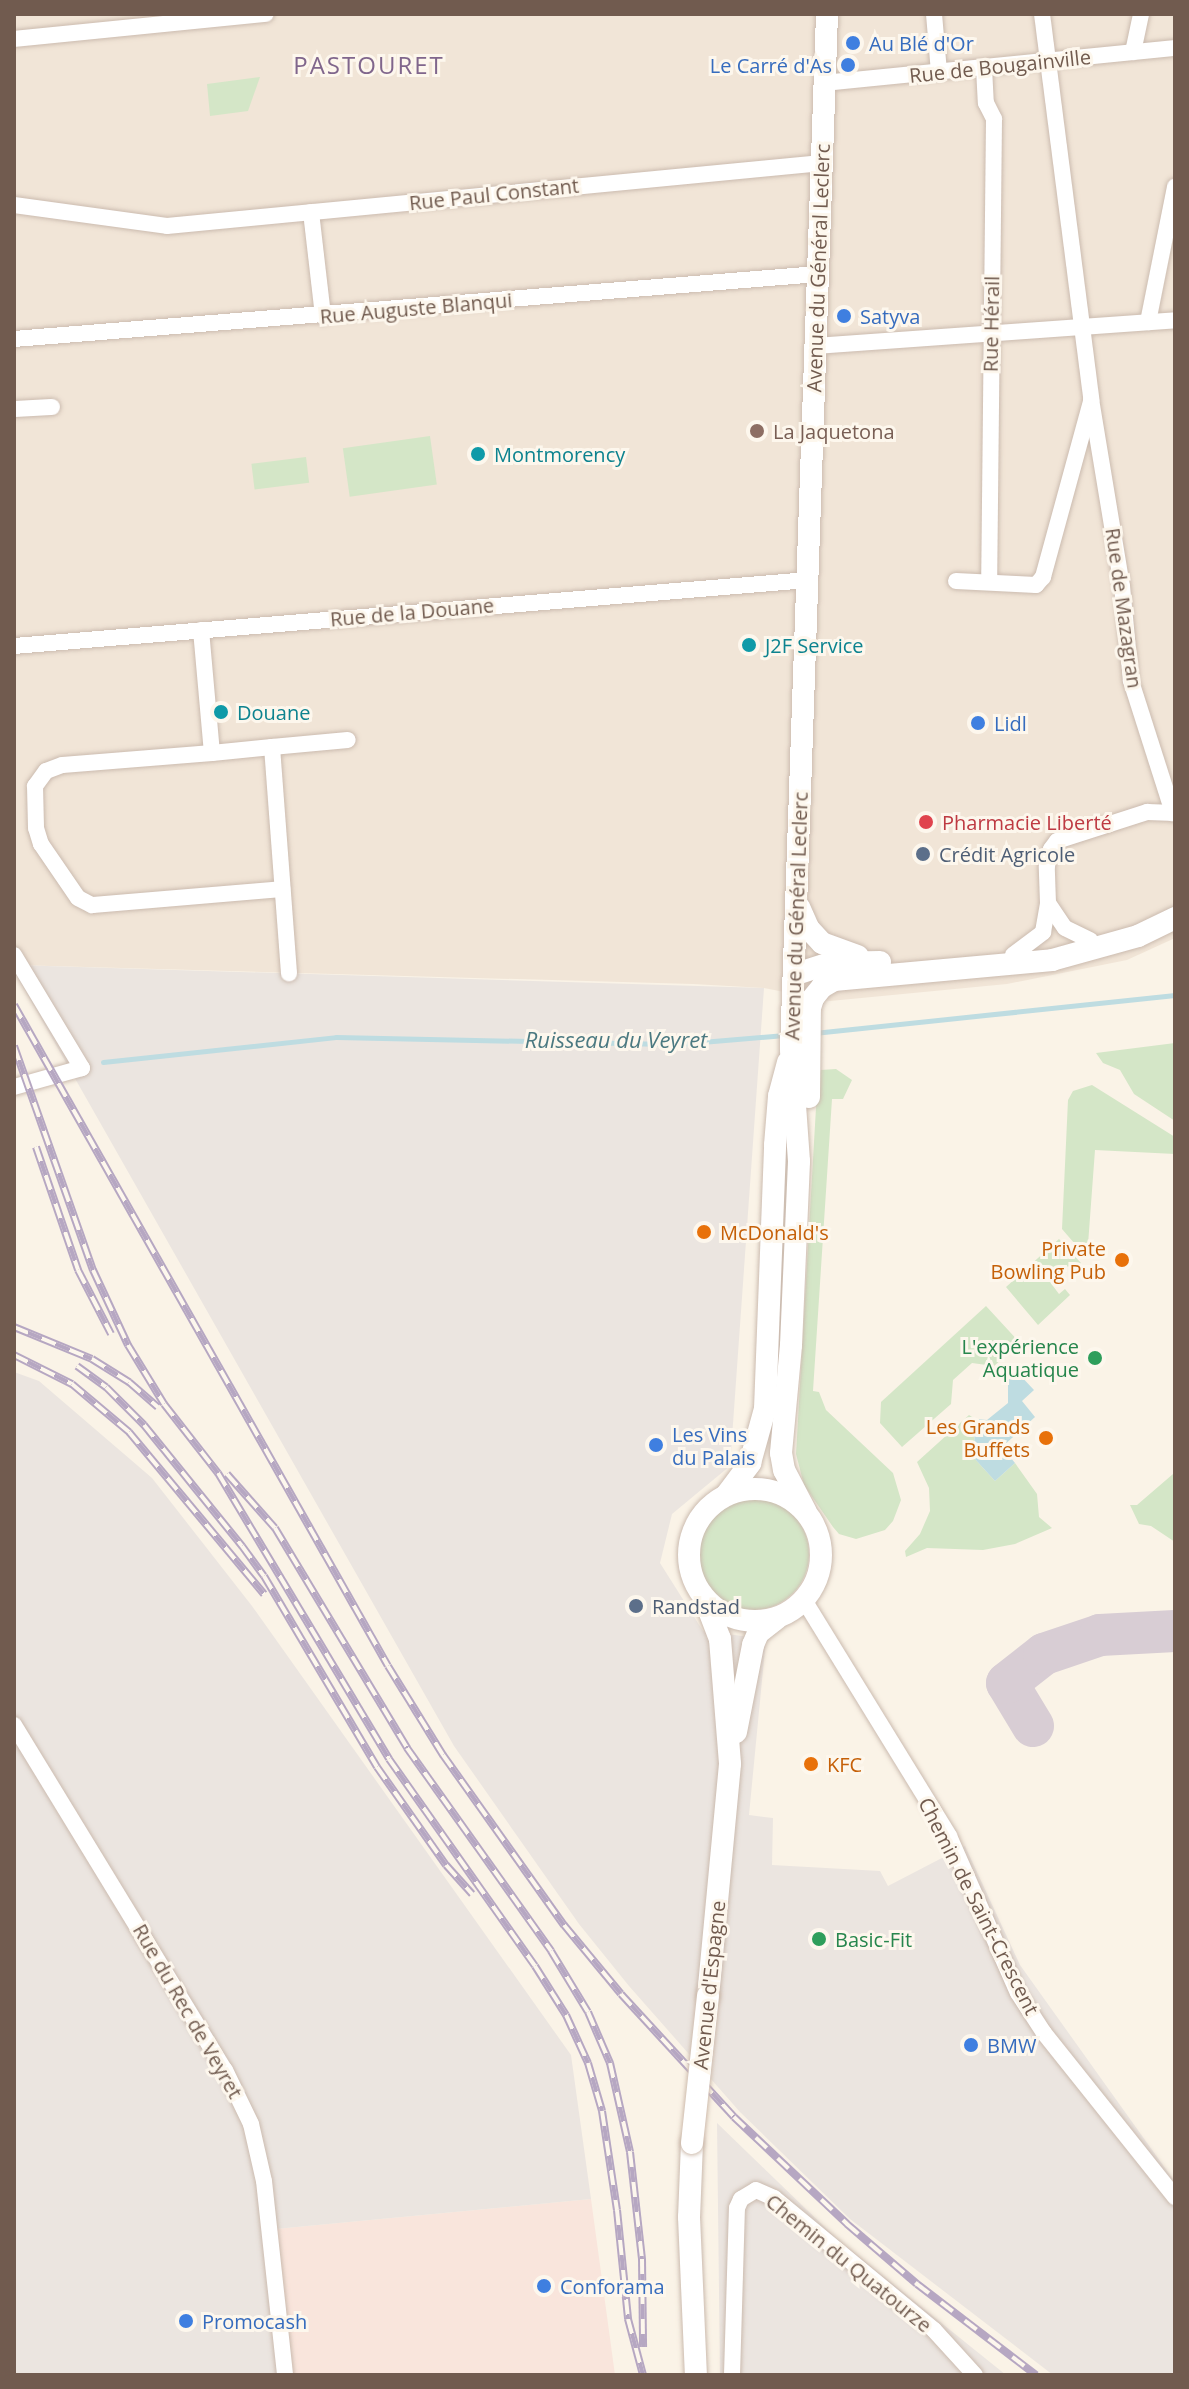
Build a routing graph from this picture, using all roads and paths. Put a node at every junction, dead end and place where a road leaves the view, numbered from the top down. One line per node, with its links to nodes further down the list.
1 (266, 14): 6 (street)
2 (827, 14): 12 (main road, Avenue du Général Leclerc)
3 (934, 14): 11 (street)
4 (1042, 14): 9 (street, Rue de Mazagran)
5 (1141, 14): 8 (street)
6 (14, 39)
7 (1175, 48): 8 (street, Rue de Bougainville)
8 (1133, 52): 9 (street, Rue de Bougainville)
9 (1048, 61): 10 (street, Rue de Bougainville); 21 (street, Rue de Mazagran)
10 (984, 68): 11 (street, Rue de Bougainville); 22 (street, Rue Hérail)
11 (939, 72): 12 (street, Rue de Bougainville)
12 (824, 83): 13 (main road, Avenue du Général Leclerc)
13 (822, 163): 16 (street, Rue Paul Constant); 17 (main road, Avenue du Général Leclerc)
14 (1175, 187): 20 (street)
15 (14, 205): 16 (street, Rue Paul Constant)
16 (311, 212): 18 (street)
17 (818, 274): 18 (street, Rue Auguste Blanqui); 24 (main road, Avenue du Général Leclerc)
18 (323, 316): 23 (street, Rue Auguste Blanqui)
19 (1175, 320): 20 (street)
20 (1148, 322): 21 (street)
21 (1083, 328): 22 (street); 25 (street, Rue de Mazagran)
22 (991, 332): 24 (street); 30 (street, Rue Hérail)
23 (14, 339)
24 (816, 346): 28 (main road, Avenue du Général Leclerc)
25 (1091, 399): 30 (street, Rue de Mazagran); 36 (street, Rue de Mazagran)
26 (52, 407): 27 (street)
27 (14, 409)
28 (809, 580): 31 (street, Rue de la Douane); 39 (main road, Avenue du Général Leclerc)
29 (956, 581): 30 (street)
30 (989, 582)
31 (201, 630): 32 (street, Rue de la Douane); 35 (street)
32 (14, 646)
33 (348, 740): 34 (street)
34 (272, 747): 35 (street); 37 (street)
35 (212, 753): 37 (street)
36 (1174, 813): 38 (street)
37 (282, 889): 46 (street)
38 (1048, 903): 42 (street); 44 (street)
39 (798, 904): 45 (main road); 47 (main road, Avenue du Général Leclerc)
40 (1175, 908): 42 (main road)
41 (1175, 918): 48 (main road)
42 (1090, 940): 44 (main road)
43 (14, 955): 50 (street)
44 (1013, 955): 45 (main road)
45 (883, 962): 47 (main road)
46 (289, 973)
47 (796, 974): 48 (main road, Avenue du Général Leclerc)
48 (801, 1009): 49 (main road, Avenue du Général Leclerc)
49 (800, 1050): 51 (main road, Avenue du Général Leclerc); 52 (main road, Avenue du Général Leclerc)
50 (15, 1085)
51 (727, 1494): 52 (main road); 53 (main road)
52 (806, 1512): 54 (main road)
53 (704, 1599): 55 (main road); 57 (main road, Avenue d'Espagne)
54 (804, 1600): 55 (main road); 58 (street, Chemin de Saint-Crescent)
55 (777, 1618): 57 (main road)
56 (14, 1725): 59 (street, Rue du Rec de Veyret)
57 (730, 1764): 60 (main road, Avenue d'Espagne, bridge)
58 (1175, 2197)
59 (285, 2375)
60 (696, 2375)
61 (732, 2375): 62 (street, Chemin du Quatourze)
62 (975, 2375)

